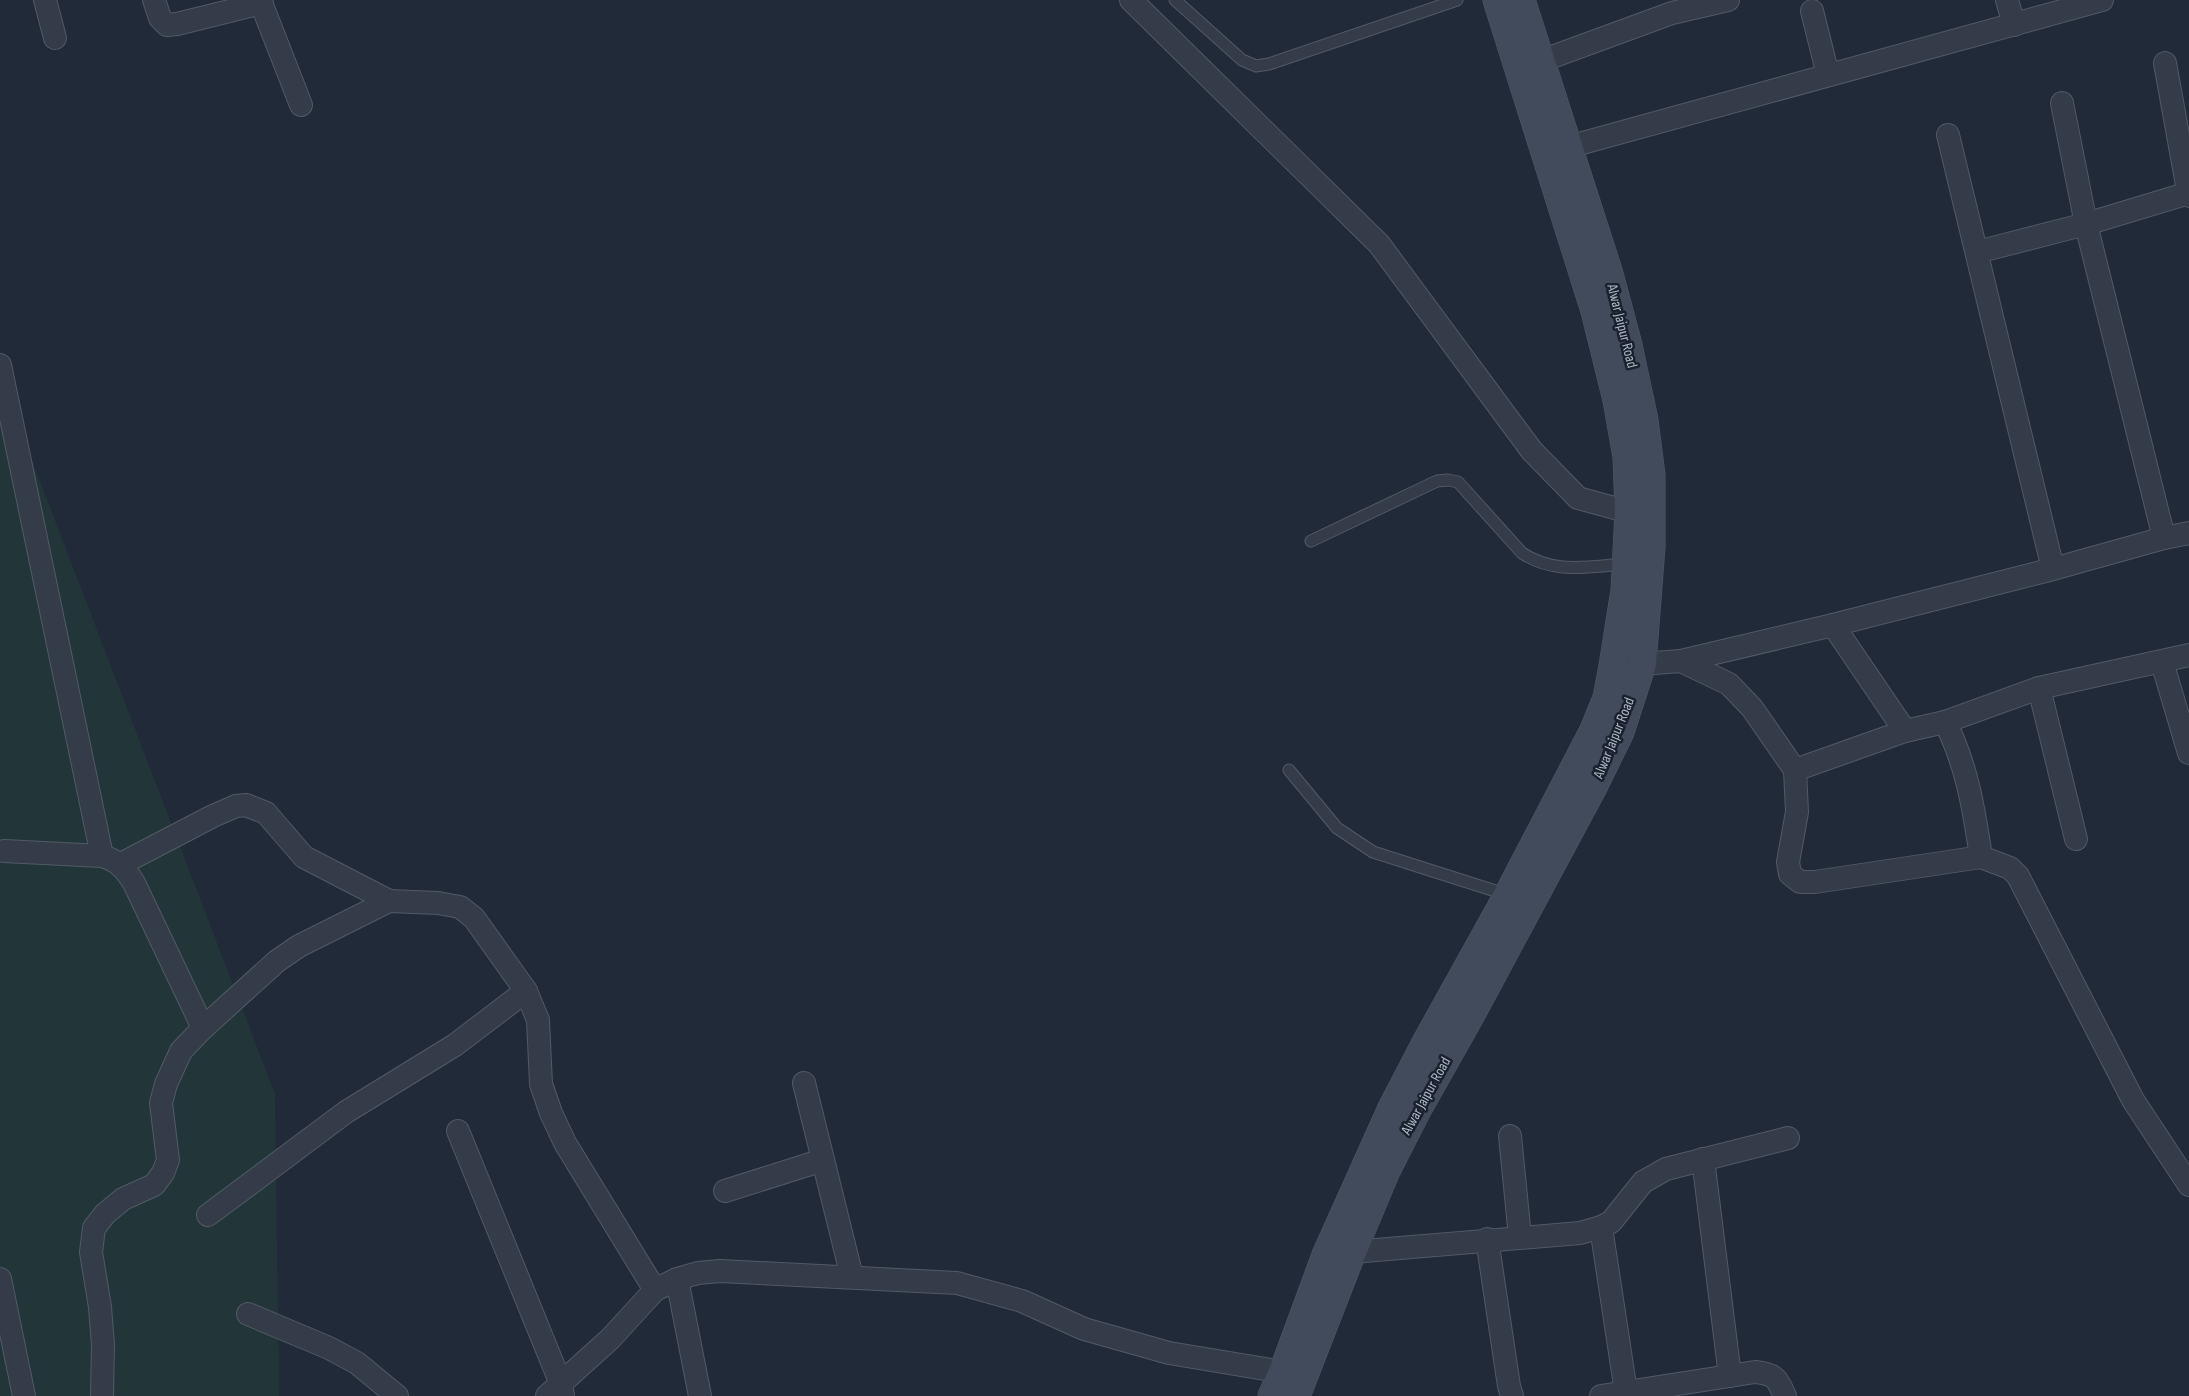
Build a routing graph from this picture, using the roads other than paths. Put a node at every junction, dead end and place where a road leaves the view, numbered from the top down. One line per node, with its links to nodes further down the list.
1 (45, 0): 14 (street)
2 (154, 0): 11 (street)
3 (1131, 0): 27 (street)
4 (1175, 0): 5 (lane)
5 (1457, 0)
6 (1497, 0): 18 (main road, Alwar Jaipur Road)
7 (1521, 0): 15 (main road, Alwar Jaipur Road)
8 (1728, 0): 15 (street)
9 (2007, 0): 13 (street)
10 (2102, 0): 13 (street)
11 (261, 2): 20 (street)
12 (1812, 11): 17 (street)
13 (2014, 25): 17 (street)
14 (55, 38)
15 (1541, 61): 18 (main road, Alwar Jaipur Road)
16 (2165, 62): 23 (street)
17 (1828, 75): 22 (street)
18 (1540, 97): 22 (main road, Alwar Jaipur Road); 27 (main road, Alwar Jaipur Road)
19 (2062, 103): 24 (street)
20 (301, 105)
21 (1948, 135): 25 (street)
22 (1568, 147): 37 (main road, Alwar Jaipur Road)
23 (2189, 194): 24 (street)
24 (2086, 224): 25 (street); 29 (street)
25 (1977, 252): 32 (street)
26 (0, 365): 48 (street)
27 (1629, 512): 31 (main road, Alwar Jaipur Road)
28 (2189, 533): 29 (street)
29 (2164, 538): 32 (street)
30 (1311, 541): 31 (lane)
31 (1627, 564): 38 (main road, Alwar Jaipur Road)
32 (2053, 569): 33 (street)
33 (1833, 625): 35 (street); 41 (street)
34 (2189, 655): 36 (street)
35 (1680, 661): 37 (street); 44 (street)
36 (2162, 662): 39 (street); 42 (street)
37 (1642, 664): 38 (street); 65 (main road, Alwar Jaipur Road)
38 (1613, 666): 49 (main road, Alwar Jaipur Road)
39 (2039, 688): 40 (street); 45 (street)
40 (1945, 722): 41 (street); 47 (street)
41 (1905, 730): 44 (street)
42 (2189, 753)
43 (1289, 770): 49 (lane)
44 (1795, 770): 47 (street)
45 (2076, 839)
46 (4, 851): 48 (street)
47 (1981, 857): 59 (street)
48 (111, 860): 50 (street); 52 (street)
49 (1508, 895): 72 (main road, Alwar Jaipur Road)
50 (389, 901): 51 (street); 52 (street)
51 (526, 991): 61 (street); 69 (street)
52 (203, 1028): 77 (street)
53 (804, 1083): 58 (street)
54 (458, 1132): 73 (street)
55 (1510, 1136): 63 (street)
56 (1788, 1138): 57 (street)
57 (1703, 1159): 62 (street); 71 (street)
58 (823, 1160): 60 (street); 66 (street)
59 (2189, 1185)
60 (725, 1191)
61 (208, 1215)
62 (1600, 1227): 63 (street); 74 (street)
63 (1520, 1237): 64 (street)
64 (1488, 1239): 65 (street); 80 (street)
65 (1352, 1252): 72 (main road, Alwar Jaipur Road)
66 (852, 1277): 68 (street); 72 (street)
67 (0, 1279): 76 (street)
68 (677, 1279): 69 (street); 75 (street)
69 (655, 1290): 73 (street)
70 (248, 1314): 78 (street)
71 (1730, 1376): 74 (street); 82 (street)
72 (1295, 1382): 79 (main road, Alwar Jaipur Road)
73 (557, 1392)
74 (1626, 1392): 81 (street)
75 (697, 1394)
76 (24, 1396)
77 (102, 1396)
78 (397, 1396)
79 (1272, 1396)
80 (1512, 1396)
81 (1601, 1396)
82 (1785, 1396)

